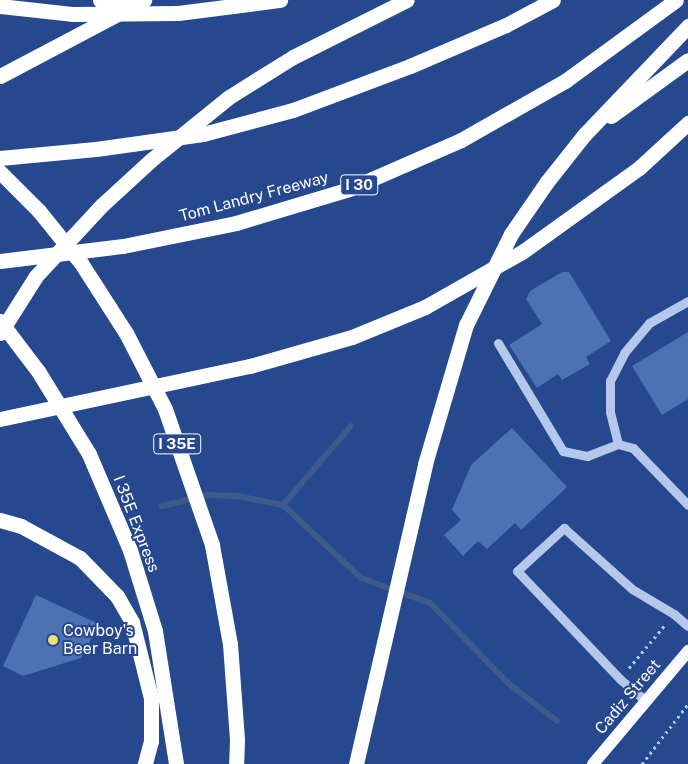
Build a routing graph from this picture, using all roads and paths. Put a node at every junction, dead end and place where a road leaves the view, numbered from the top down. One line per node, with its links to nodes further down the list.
1 (100, 0): 8 (highway, bridge)
2 (144, 0): 11 (highway)
3 (280, 0): 8 (highway)
4 (407, 0): 19 (highway, bridge)
5 (553, 0): 14 (highway)
6 (676, 0): 16 (highway, Tom Landry Freeway / I 30)
7 (0, 6): 8 (highway, bridge)
8 (178, 13)
9 (688, 26): 13 (highway)
10 (688, 60): 13 (highway)
11 (0, 76)
12 (688, 123): 21 (highway, bridge)
13 (584, 135): 34 (highway)
14 (0, 158)
15 (0, 172): 33 (highway, I 35E, bridge)
16 (0, 261)
17 (688, 301): 22 (lane)
18 (0, 321): 32 (highway, I 35E Express, bridge)
19 (0, 333)
20 (498, 343): 22 (lane)
21 (0, 419)
22 (618, 444): 23 (lane)
23 (688, 505)
24 (0, 520): 31 (highway)
25 (674, 614): 26 (lane); 28 (path); 28 (lane)
26 (688, 626)
27 (688, 651): 29 (main road, Cadiz Street)
28 (620, 679): 29 (lane)
29 (646, 701): 35 (main road, Cadiz Street)
30 (688, 704): 36 (path)
31 (145, 764)
32 (176, 764)
33 (236, 764)
34 (356, 764)
35 (593, 764)
36 (642, 764)

